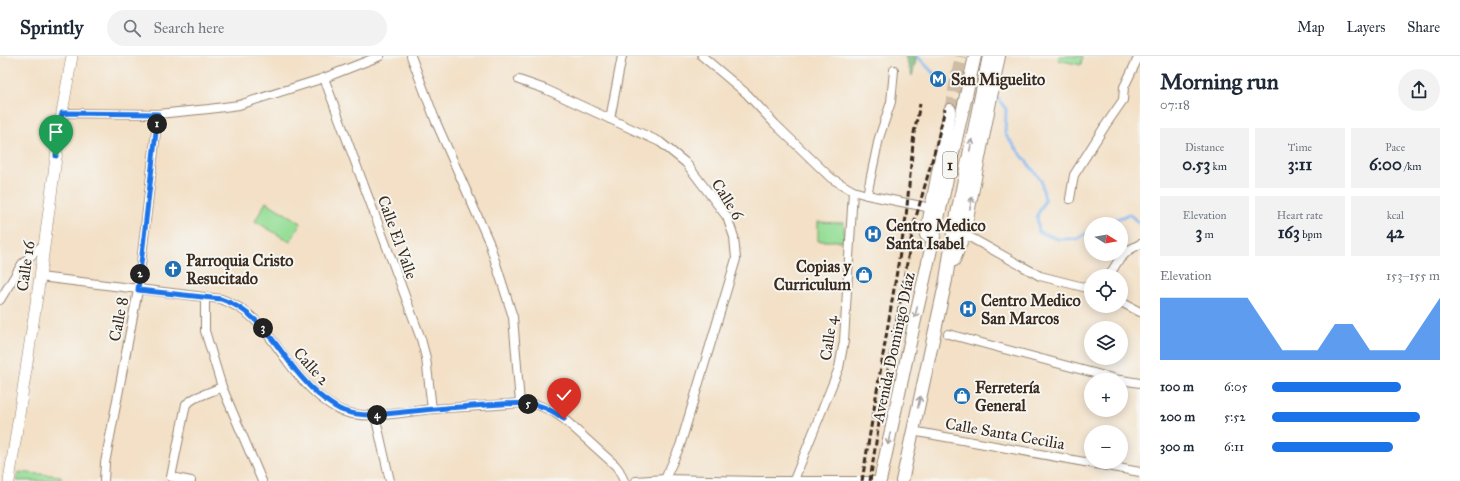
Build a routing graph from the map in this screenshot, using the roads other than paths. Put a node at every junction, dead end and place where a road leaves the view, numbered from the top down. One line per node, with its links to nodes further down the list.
1 (72, 56): 14 (main road, Calle 16)
2 (380, 56): 11 (street)
3 (411, 56): 39 (street)
4 (622, 56): 16 (street)
5 (702, 56): 17 (street)
6 (975, 56): 25 (main road, Avenida Domingo Díaz / 1)
7 (989, 56): 27 (main road, one-way to 7)
8 (999, 56): 21 (main road, one-way to 8)
9 (1139, 60): 19 (street)
10 (894, 70): 18 (street)
11 (324, 78): 15 (street); 40 (street, Calle El Valle)
12 (519, 80): 16 (street, Calle 6)
13 (950, 110): 20 (main road)
14 (62, 113): 15 (street); 22 (main road, Calle 16)
15 (158, 114): 29 (street, Calle 8)
16 (610, 119): 44 (street, Calle 6)
17 (853, 191): 18 (street); 45 (street, Calle 4)
18 (867, 195): 20 (street)
19 (1070, 199)
20 (931, 208): 25 (main road)
21 (964, 234): 27 (main road); 28 (street)
22 (44, 244): 26 (main road, Calle 16); 31 (street)
23 (1139, 245): 24 (street)
24 (1113, 269)
25 (925, 274): 53 (main road, Avenida Domingo Díaz, one-way to 53)
26 (40, 277): 29 (street, Calle 2); 46 (main road, Calle 16)
27 (946, 280): 42 (main road, one-way to 27)
28 (1084, 288)
29 (138, 290): 30 (street, Calle 2); 47 (street, Calle 8)
30 (205, 297): 38 (street); 41 (street, Calle 2)
31 (0, 300)
32 (1128, 306): 33 (street)
33 (1140, 312)
34 (948, 334): 35 (street)
35 (1095, 373)
36 (1128, 381): 37 (street)
37 (1140, 383)
38 (222, 387): 48 (street); 49 (street)
39 (520, 403): 40 (street, Calle 2); 51 (street, Calle 2)
40 (432, 409): 41 (street, Calle 2)
41 (376, 415): 50 (street)
42 (912, 431): 43 (street, Calle Santa Cecilia); 54 (main road)
43 (1140, 472)
44 (665, 479): 45 (street); 52 (street)
45 (794, 480): 53 (street)
46 (9, 481)
47 (104, 481)
48 (191, 481)
49 (262, 481)
50 (390, 481)
51 (624, 481)
52 (636, 481)
53 (880, 481)
54 (902, 481)

